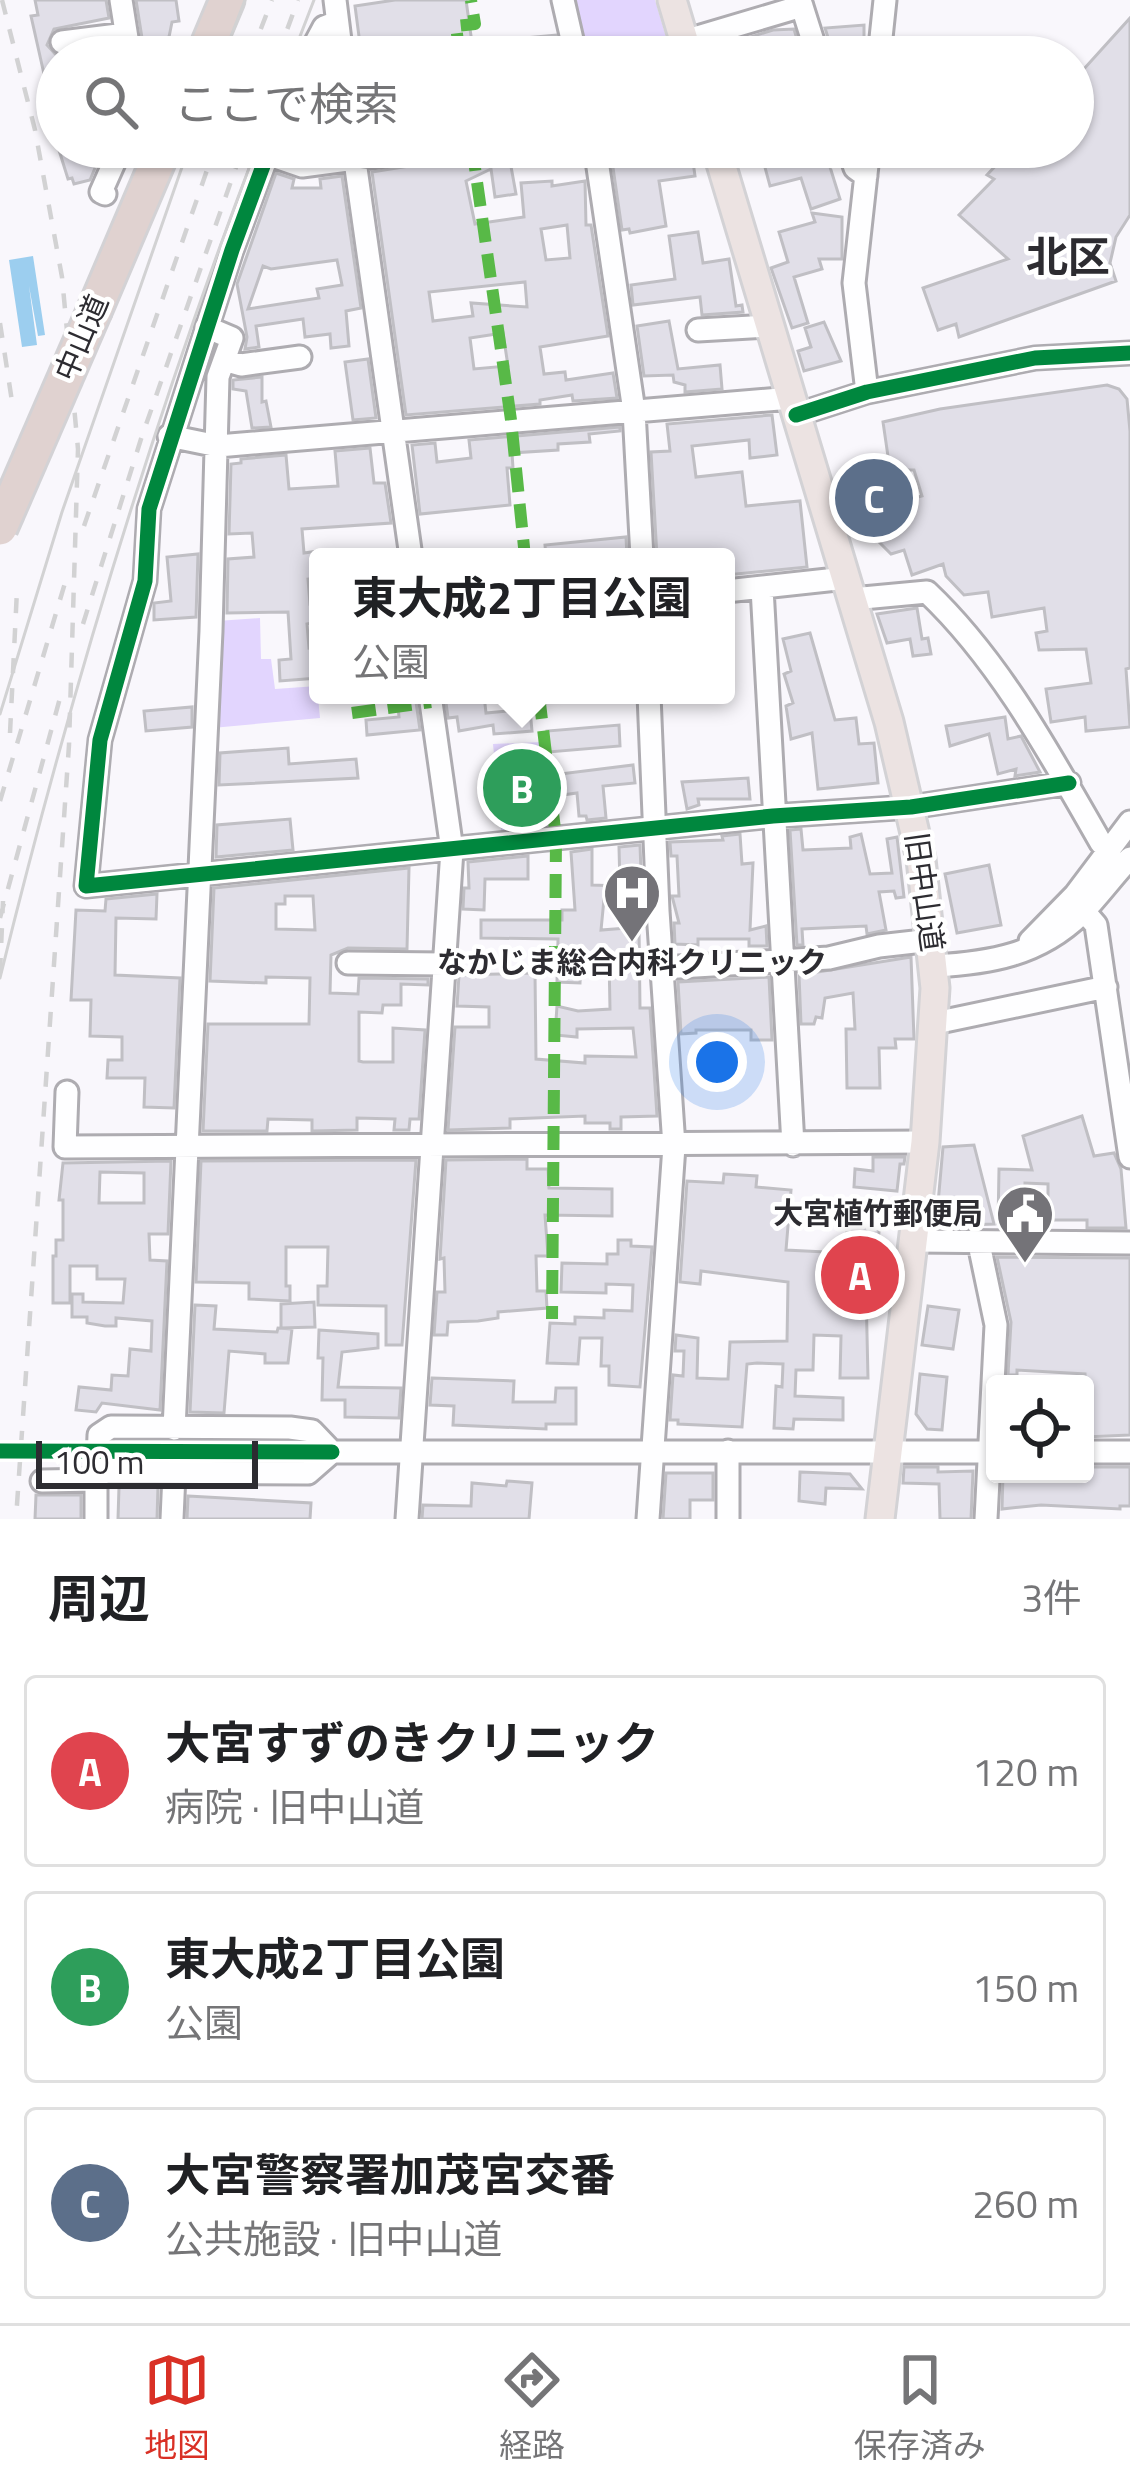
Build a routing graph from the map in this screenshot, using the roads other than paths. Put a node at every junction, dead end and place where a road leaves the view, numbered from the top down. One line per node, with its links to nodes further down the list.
1 (121, 0): 8 (street)
2 (227, 0): 10 (highway)
3 (563, 0): 12 (street)
4 (672, 0): 13 (main road)
5 (885, 0): 16 (street)
6 (801, 3): 14 (street); 15 (street)
7 (336, 11): 11 (street)
8 (126, 34): 9 (street)
9 (110, 36)
10 (212, 36)
11 (318, 36)
12 (571, 36)
13 (682, 36)
14 (718, 36)
15 (811, 36)
16 (881, 36)
17 (111, 168): 26 (street)
18 (155, 168): 39 (highway, 中山道, bridge)
19 (263, 168): 28 (street)
20 (356, 168): 36 (street)
21 (598, 168): 35 (street)
22 (722, 168): 27 (main road, 旧中山道)
23 (855, 168): 25 (street)
24 (867, 168): 25 (street)
25 (866, 176): 33 (street)
26 (105, 194)
27 (769, 326): 29 (street); 34 (main road, 旧中山道)
28 (206, 327): 32 (street); 37 (street)
29 (698, 330)
30 (1130, 353): 33 (street)
31 (300, 357): 32 (street)
32 (224, 359): 38 (street)
33 (867, 392): 34 (street)
34 (793, 406): 35 (street); 43 (main road, 旧中山道)
35 (634, 411): 36 (street); 41 (street)
36 (394, 433): 38 (street); 40 (street)
37 (170, 436): 38 (street); 54 (street)
38 (218, 446): 54 (street)
39 (0, 528)
40 (410, 548)
41 (641, 548)
42 (762, 588): 43 (street); 44 (street); 49 (street)
43 (849, 588): 47 (street); 48 (main road, 旧中山道)
44 (735, 590)
45 (431, 704): 52 (street)
46 (650, 704): 51 (street)
47 (1069, 783): 48 (street); 53 (street)
48 (911, 807): 49 (street); 56 (main road, 旧中山道)
49 (773, 816): 51 (street); 58 (street)
50 (1130, 822): 53 (street)
51 (657, 828): 52 (street); 61 (street)
52 (452, 850): 54 (street); 60 (street)
53 (1120, 853): 55 (street); 57 (street)
54 (198, 874): 69 (street)
55 (1084, 911): 57 (street); 62 (street)
56 (933, 953): 57 (street); 58 (street); 63 (main road, 旧中山道)
57 (1011, 957)
58 (782, 961): 61 (street); 67 (street)
59 (348, 963): 60 (street)
60 (444, 964): 66 (street)
61 (662, 968): 68 (street)
62 (1106, 987): 63 (street); 70 (street)
63 (935, 1023): 65 (main road, 旧中山道)
64 (67, 1092): 69 (street)
65 (925, 1142): 67 (street); 71 (main road, 旧中山道)
66 (431, 1145): 68 (street); 69 (street); 79 (street)
67 (793, 1145): 68 (street)
68 (674, 1146): 76 (street)
69 (188, 1147): 75 (street)
70 (1130, 1157)
71 (915, 1241): 73 (street); 83 (main road, 旧中山道)
72 (1130, 1243): 73 (street)
73 (979, 1244): 74 (street)
74 (995, 1375)
75 (174, 1429): 78 (street); 85 (street)
76 (652, 1451): 77 (street); 79 (street); 91 (street)
77 (728, 1451): 83 (street); 92 (street)
78 (332, 1452): 79 (street); 84 (street)
79 (410, 1452): 90 (street)
80 (986, 1452): 83 (street)
81 (1094, 1452): 82 (street)
82 (1130, 1452)
83 (889, 1453): 93 (main road, 旧中山道)
84 (174, 1474): 85 (street); 89 (street)
85 (99, 1476): 86 (street); 88 (street)
86 (42, 1481)
87 (990, 1483): 94 (street)
88 (96, 1519)
89 (172, 1519)
90 (407, 1519)
91 (648, 1519)
92 (728, 1519)
93 (880, 1519)
94 (986, 1519)

